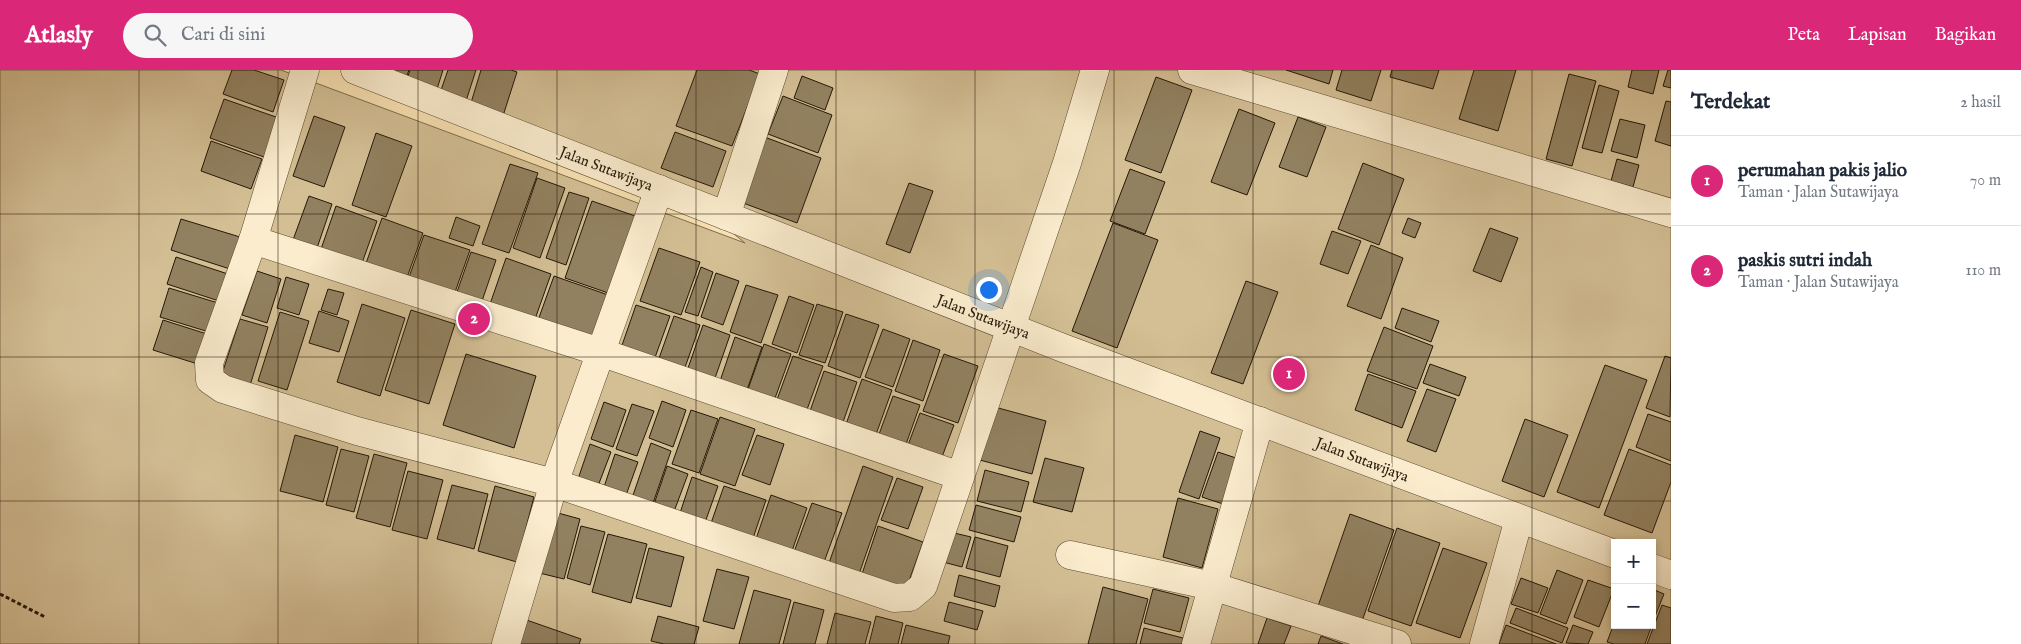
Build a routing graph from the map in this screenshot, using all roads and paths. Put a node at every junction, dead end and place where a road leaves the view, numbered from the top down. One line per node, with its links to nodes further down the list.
1 (305, 70): 9 (street)
2 (354, 70): 6 (street, Jalan Sutawijaya)
3 (774, 70): 8 (street)
4 (1095, 70): 10 (street)
5 (1192, 70): 7 (street)
6 (658, 189): 8 (street, Jalan Sutawijaya); 11 (street)
7 (1671, 213)
8 (726, 216): 10 (street, Jalan Sutawijaya)
9 (252, 240): 11 (street); 14 (street)
10 (1011, 327): 12 (street, Jalan Sutawijaya); 13 (street)
11 (600, 352): 13 (street); 14 (street)
12 (1260, 421): 15 (street, Jalan Sutawijaya); 20 (street)
13 (960, 476): 14 (street)
14 (554, 483): 23 (street)
15 (1519, 519): 16 (street, Jalan Sutawijaya); 26 (street)
16 (1611, 553)
17 (1070, 554): 20 (street)
18 (1656, 569): 19 (street)
19 (1671, 575)
20 (1212, 586): 24 (street); 25 (street)
21 (0, 594): 22 (path)
22 (45, 617)
23 (506, 644)
24 (1196, 644)
25 (1397, 644)
26 (1484, 644)

